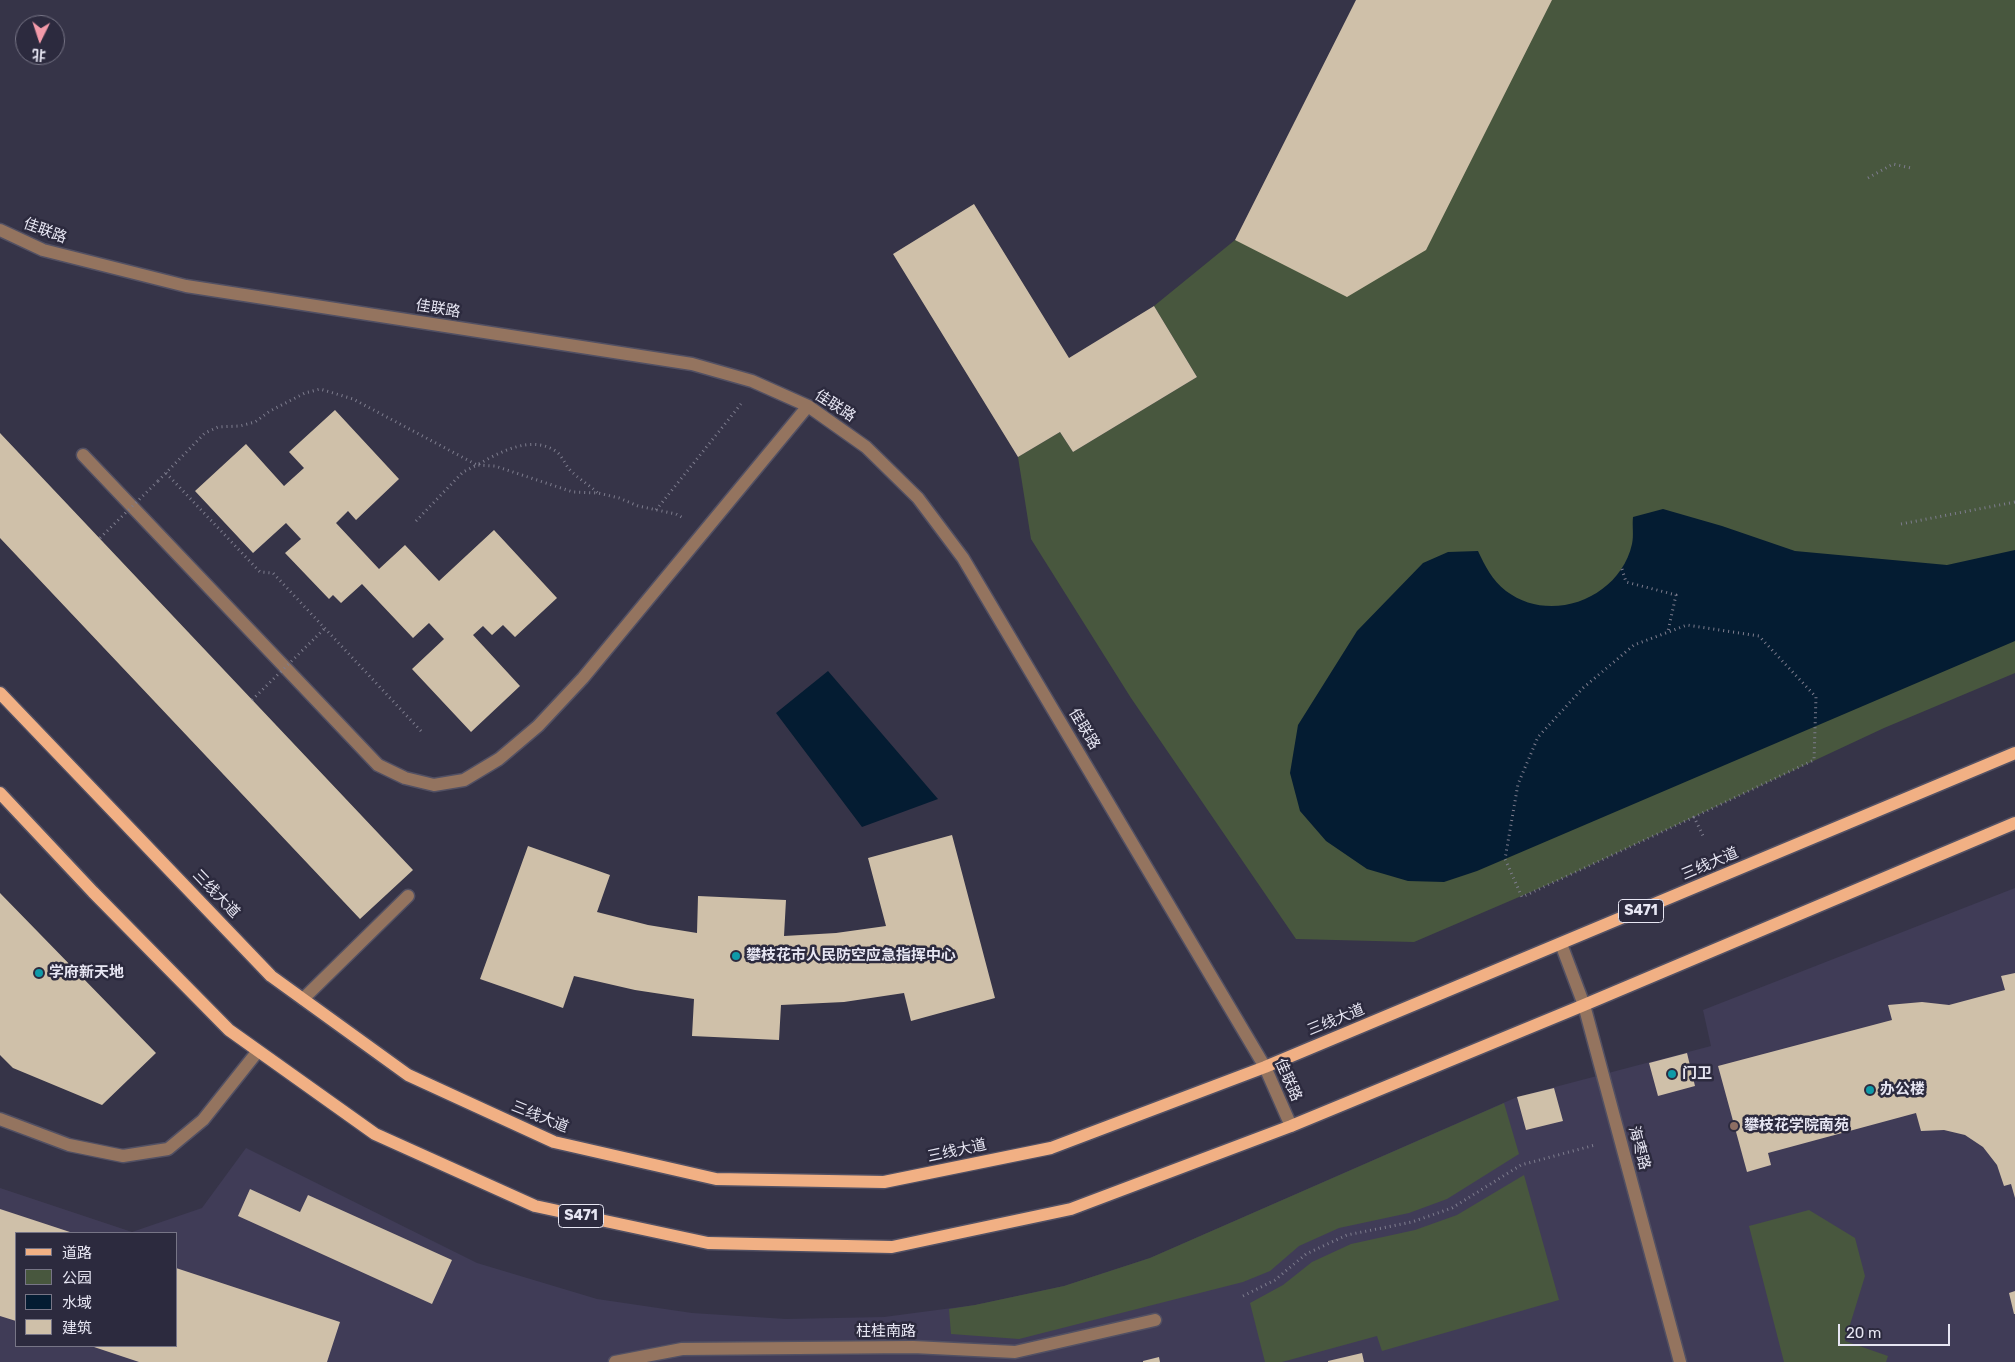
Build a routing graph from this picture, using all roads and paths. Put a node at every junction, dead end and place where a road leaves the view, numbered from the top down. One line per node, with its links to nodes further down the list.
1 (1911, 168): 2 (path)
2 (1868, 178)
3 (0, 230): 4 (street, 佳联路)
4 (757, 383): 5 (street, 佳联路); 11 (path)
5 (808, 406): 14 (street); 32 (street, 佳联路)
6 (83, 455): 14 (street)
7 (477, 465): 8 (path); 9 (path); 9 (path); 12 (path)
8 (166, 473): 15 (path, bridge); 17 (path)
9 (598, 493): 11 (path)
10 (2015, 502): 13 (path)
11 (656, 510): 14 (path)
12 (416, 521)
13 (1901, 524)
14 (706, 529)
15 (100, 538)
16 (1622, 569): 18 (path)
17 (324, 628): 20 (path, bridge); 21 (path)
18 (1668, 632): 24 (path); 24 (path)
19 (0, 693): 29 (main road, 三线大道 / S471)
20 (252, 700)
21 (421, 732)
22 (2015, 753): 28 (main road, 三线大道 / S471)
23 (0, 793): 31 (main road, S471)
24 (1694, 817): 26 (path)
25 (2015, 823): 30 (main road, S471)
26 (1704, 838)
27 (408, 896): 29 (street)
28 (1561, 944): 30 (street, 海枣路); 32 (main road, 三线大道 / S471)
29 (303, 999): 32 (main road, 三线大道 / S471)
30 (1584, 1005): 34 (main road, S471); 35 (street, 海枣路)
31 (258, 1050): 33 (street); 34 (main road, S471)
32 (1266, 1067): 34 (street, 佳联路)
33 (0, 1119)
34 (1290, 1126)
35 (1619, 1138): 36 (path); 40 (street, 海枣路)
36 (1243, 1296)
37 (1154, 1320): 38 (street, 柱桂南路)
38 (1015, 1357): 39 (street, 柱桂南路)
39 (615, 1362)
40 (1680, 1362)

